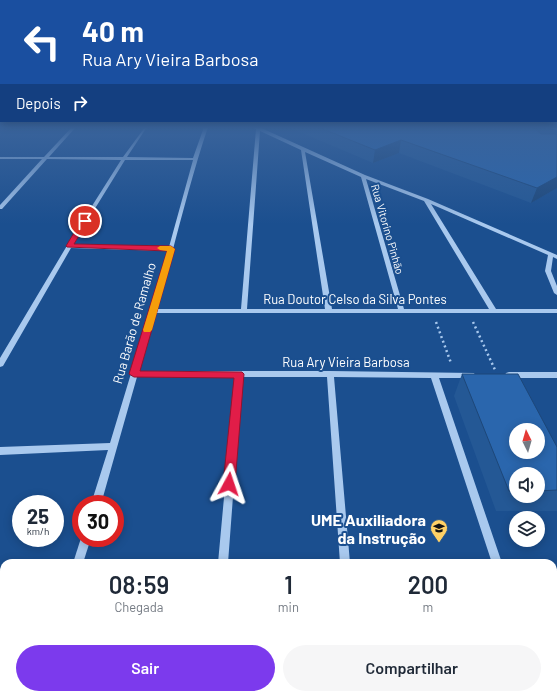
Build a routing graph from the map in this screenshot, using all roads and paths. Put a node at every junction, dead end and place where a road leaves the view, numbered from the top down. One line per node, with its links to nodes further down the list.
1 (123, 159): 10 (street)
2 (195, 159): 11 (street, Rua Barão de Ramalho)
3 (45, 160): 9 (street)
4 (254, 160): 19 (street)
5 (305, 160): 20 (street)
6 (327, 160): 7 (street)
7 (363, 176): 8 (street); 14 (street, Rua Vitorino Pinhão)
8 (426, 200): 12 (street); 17 (street)
9 (0, 208)
10 (69, 246): 11 (street); 22 (street)
11 (171, 249): 18 (street, Rua Barão de Ramalho)
12 (554, 255): 13 (street)
13 (557, 293)
14 (401, 310): 15 (street, Rua Doutor Celso da Silva Pontes); 20 (street, Rua Doutor Celso da Silva Pontes)
15 (432, 310): 16 (street, Rua Doutor Celso da Silva Pontes); 27 (path)
16 (468, 310): 17 (street, Rua Doutor Celso da Silva Pontes); 29 (path)
17 (493, 310): 21 (street, Rua Doutor Celso da Silva Pontes)
18 (153, 311): 19 (street, Rua Doutor Celso da Silva Pontes); 23 (street, Rua Barão de Ramalho)
19 (244, 311): 20 (street, Rua Doutor Celso da Silva Pontes)
20 (329, 311)
21 (557, 311)
22 (0, 364)
23 (134, 374): 24 (street, Rua Ary Vieira Barbosa); 31 (street, Rua Barão de Ramalho)
24 (239, 374): 25 (street, Rua Ary Vieira Barbosa); 36 (street)
25 (330, 374): 26 (street, Rua Ary Vieira Barbosa); 37 (street)
26 (434, 375): 27 (street, Rua Ary Vieira Barbosa); 38 (street)
27 (455, 375): 28 (street, Rua Ary Vieira Barbosa)
28 (476, 375)
29 (497, 375): 30 (street)
30 (557, 375)
31 (113, 446): 32 (street); 33 (street, Rua Barão de Ramalho)
32 (0, 451)
33 (99, 495)
34 (83, 547): 35 (street)
35 (79, 559)
36 (223, 559)
37 (345, 559)
38 (496, 559)

